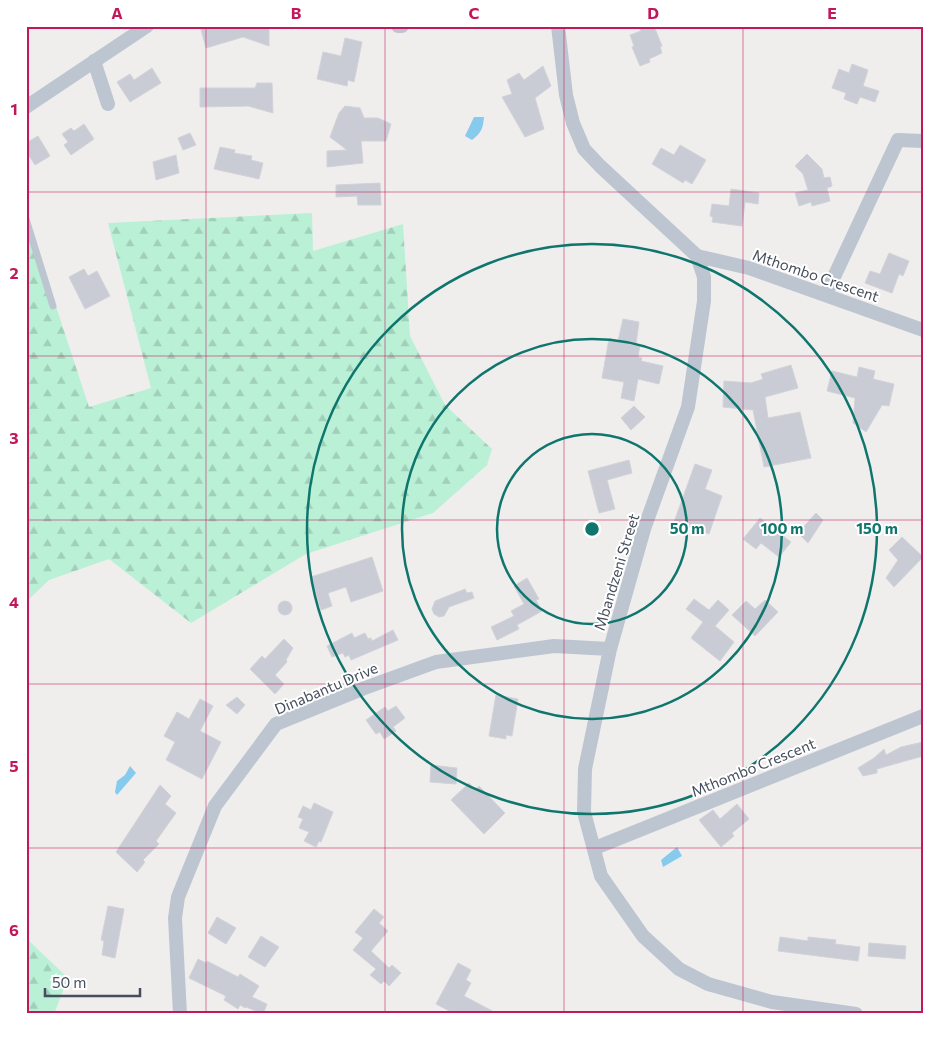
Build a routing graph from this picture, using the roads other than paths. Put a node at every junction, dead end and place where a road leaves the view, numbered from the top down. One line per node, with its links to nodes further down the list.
1 (148, 26): 5 (street)
2 (398, 26): 3 (street)
3 (402, 26)
4 (558, 26): 10 (street)
5 (94, 62): 6 (street); 7 (street)
6 (108, 104)
7 (26, 107)
8 (923, 141): 11 (street)
9 (26, 219): 12 (lane)
10 (697, 256): 11 (street, Mthombo Crescent); 14 (street, Mbandzeni Street)
11 (826, 294): 13 (street, Mthombo Crescent)
12 (53, 306)
13 (923, 330)
14 (610, 649): 16 (street, Mbandzeni Street); 17 (street, Dinabantu Drive)
15 (923, 716): 16 (street, Mthombo Crescent)
16 (595, 848): 18 (street, Mbandzeni Street)
17 (180, 1014)
18 (856, 1014)

